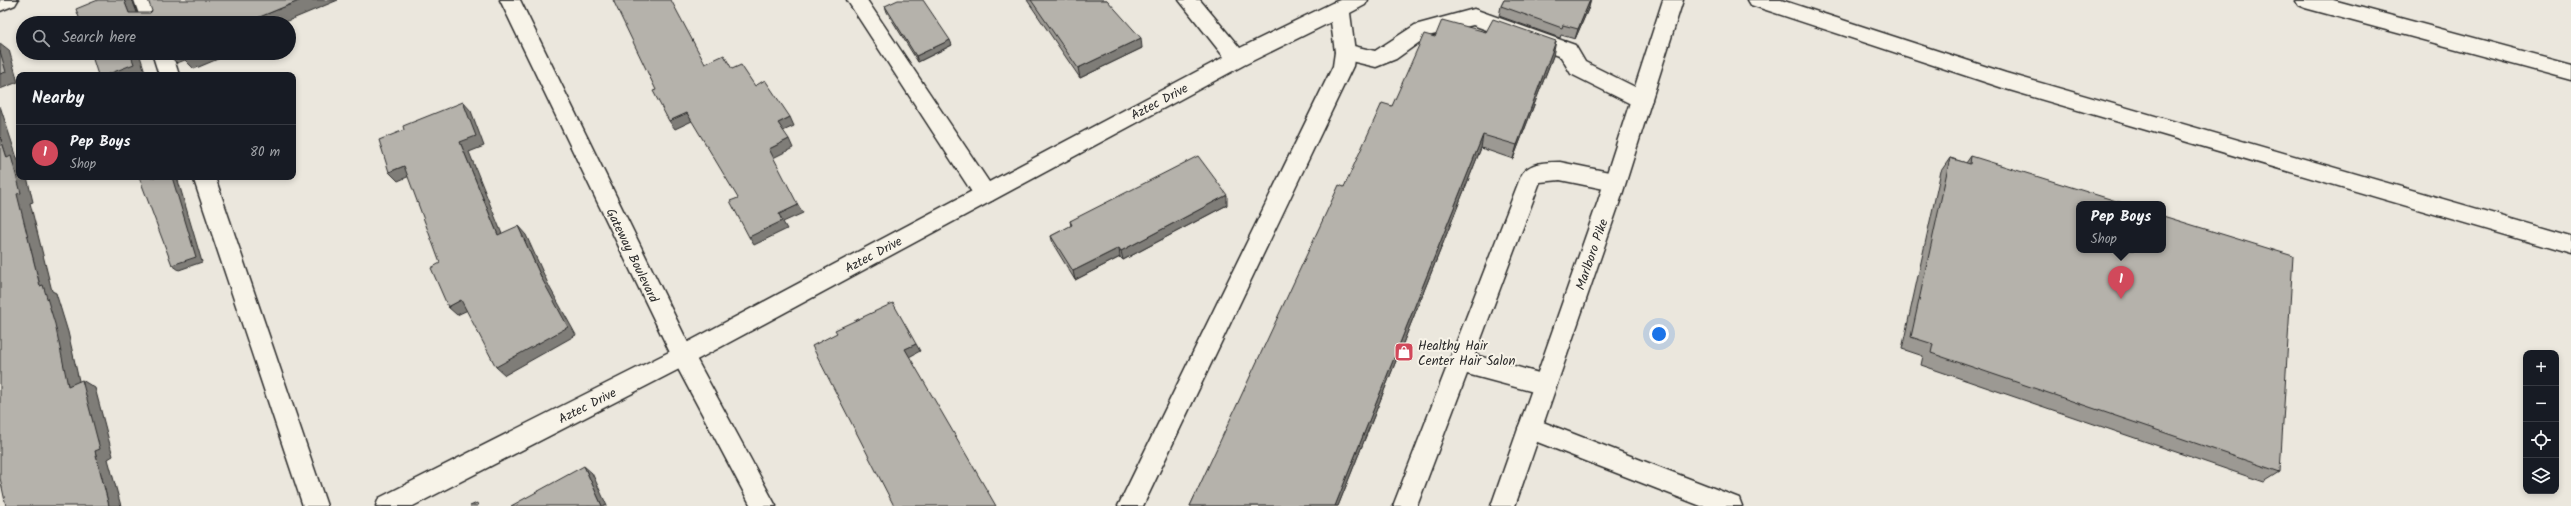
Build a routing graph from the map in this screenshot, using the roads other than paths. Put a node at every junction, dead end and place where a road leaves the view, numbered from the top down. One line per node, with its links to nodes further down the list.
1 (8, 0): 9 (street)
2 (144, 0): 11 (street)
3 (510, 0): 22 (street, Gateway Boulevard)
4 (857, 0): 20 (street)
5 (1189, 0): 13 (street)
6 (1673, 0): 17 (street, Marlboro Pike)
7 (1758, 0): 21 (street)
8 (2305, 0): 16 (street)
9 (0, 3)
10 (1348, 4): 12 (street); 13 (street, Aztec Drive)
11 (150, 16)
12 (1345, 52): 17 (street); 29 (street)
13 (1237, 59): 20 (street, Aztec Drive)
14 (164, 60): 15 (street)
15 (168, 72)
16 (2571, 72)
17 (1642, 100): 19 (street, Marlboro Pike)
18 (205, 180): 26 (street)
19 (1614, 182): 23 (street); 24 (street, Marlboro Pike)
20 (985, 194): 22 (street, Aztec Drive)
21 (2571, 245)
22 (683, 356): 27 (street, Aztec Drive); 28 (street, Gateway Boulevard)
23 (1461, 362): 24 (street); 30 (street)
24 (1546, 384): 25 (street, Marlboro Pike)
25 (1530, 428): 31 (street, Marlboro Pike); 32 (street)
26 (315, 506)
27 (388, 506)
28 (764, 506)
29 (1130, 506)
30 (1405, 506)
31 (1503, 506)
32 (1730, 506)

